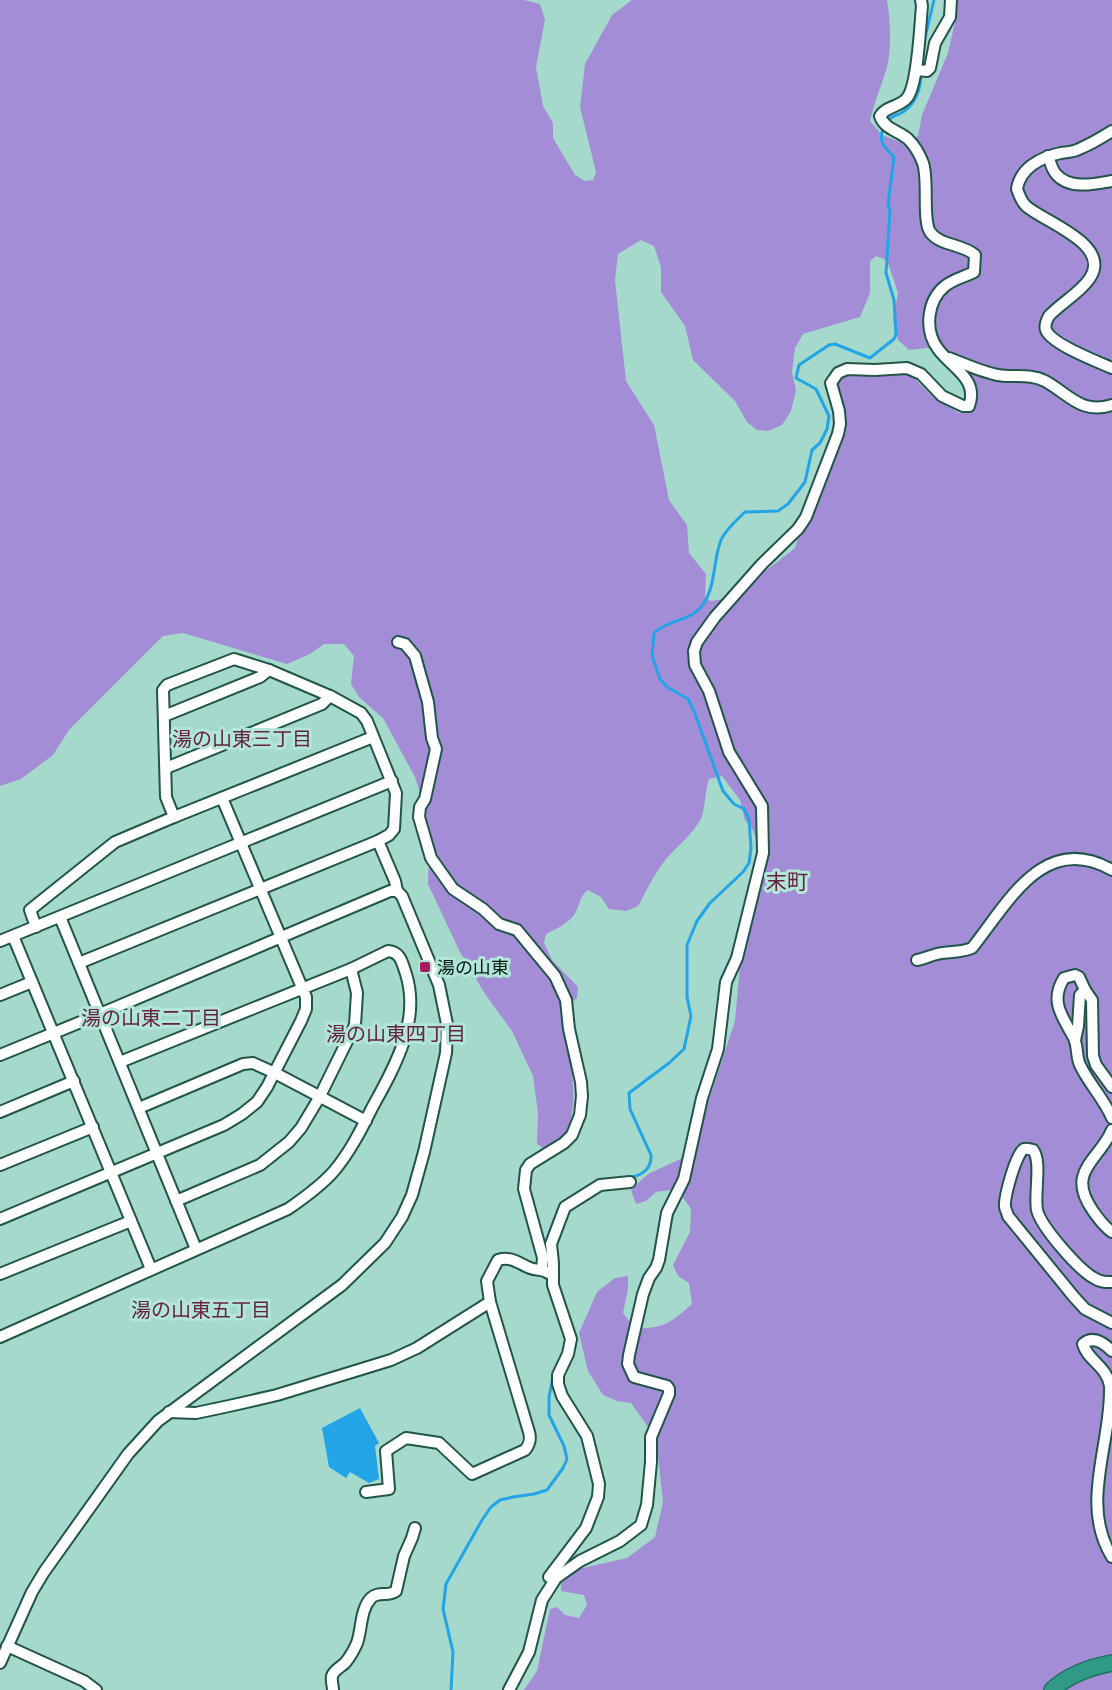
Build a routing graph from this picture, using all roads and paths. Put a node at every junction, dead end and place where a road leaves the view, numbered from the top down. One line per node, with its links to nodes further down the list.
1 (921, 0): 3 (street)
2 (951, 0): 3 (street)
3 (921, 70): 7 (street)
4 (1112, 131): 5 (street)
5 (1048, 156): 6 (street); 8 (street)
6 (1112, 181)
7 (946, 357): 9 (street); 73 (street)
8 (1112, 368)
9 (1112, 405)
10 (398, 642): 61 (street)
11 (269, 670): 12 (street); 13 (street); 13 (street)
12 (330, 696): 14 (street); 15 (street)
13 (164, 717): 15 (street)
14 (373, 737): 16 (street); 17 (street)
15 (166, 768): 18 (street)
16 (392, 781): 19 (street); 20 (street)
17 (222, 798): 18 (street); 20 (street)
18 (174, 817): 25 (street)
19 (378, 841): 22 (street); 23 (street)
20 (242, 843): 22 (street); 24 (street)
21 (1112, 870): 29 (street)
22 (260, 889): 27 (street); 30 (street)
23 (397, 891): 27 (street); 69 (street)
24 (60, 917): 25 (street); 30 (street)
25 (36, 927): 26 (street)
26 (13, 936): 28 (street); 32 (street)
27 (282, 938): 33 (street); 36 (street)
28 (0, 941)
29 (917, 960)
30 (79, 963): 36 (street)
31 (351, 969): 33 (street); 44 (street); 48 (street)
32 (32, 982): 35 (street); 37 (street)
33 (302, 988): 40 (street); 41 (street)
34 (1085, 990): 38 (street); 38 (street); 43 (street)
35 (0, 995)
36 (100, 1014): 37 (street); 40 (street)
37 (54, 1032): 39 (street); 42 (street)
38 (1075, 1040): 47 (street)
39 (0, 1054)
40 (120, 1062): 45 (street)
41 (275, 1073): 44 (street); 45 (street); 51 (street)
42 (74, 1081): 46 (street); 49 (street)
43 (1112, 1087)
44 (319, 1098): 48 (street); 55 (street)
45 (139, 1108): 51 (street)
46 (0, 1112)
47 (1112, 1118)
48 (366, 1121): 59 (street)
49 (93, 1127): 52 (street); 53 (street)
50 (1112, 1130): 58 (street)
51 (157, 1155): 53 (street); 55 (street)
52 (0, 1165)
53 (112, 1173): 56 (street); 57 (street)
54 (630, 1182): 63 (street)
55 (177, 1202): 59 (street)
56 (0, 1219)
57 (131, 1221): 60 (street); 62 (street)
58 (1112, 1232)
59 (196, 1249): 60 (street)
60 (151, 1269): 67 (street)
61 (542, 1269): 63 (street); 65 (street)
62 (0, 1274)
63 (553, 1277): 73 (street)
64 (1112, 1282): 66 (street)
65 (490, 1302): 69 (street); 70 (street)
66 (1112, 1323)
67 (0, 1337)
68 (1112, 1351): 72 (street)
69 (169, 1412): 74 (street)
70 (366, 1492)
71 (415, 1527): 78 (street)
72 (1112, 1557)
73 (542, 1600): 79 (street)
74 (7, 1646): 75 (street); 77 (street)
75 (0, 1663)
76 (1112, 1663): 80 (highway)
77 (96, 1690)
78 (333, 1690)
79 (509, 1690)
80 (1052, 1690)

